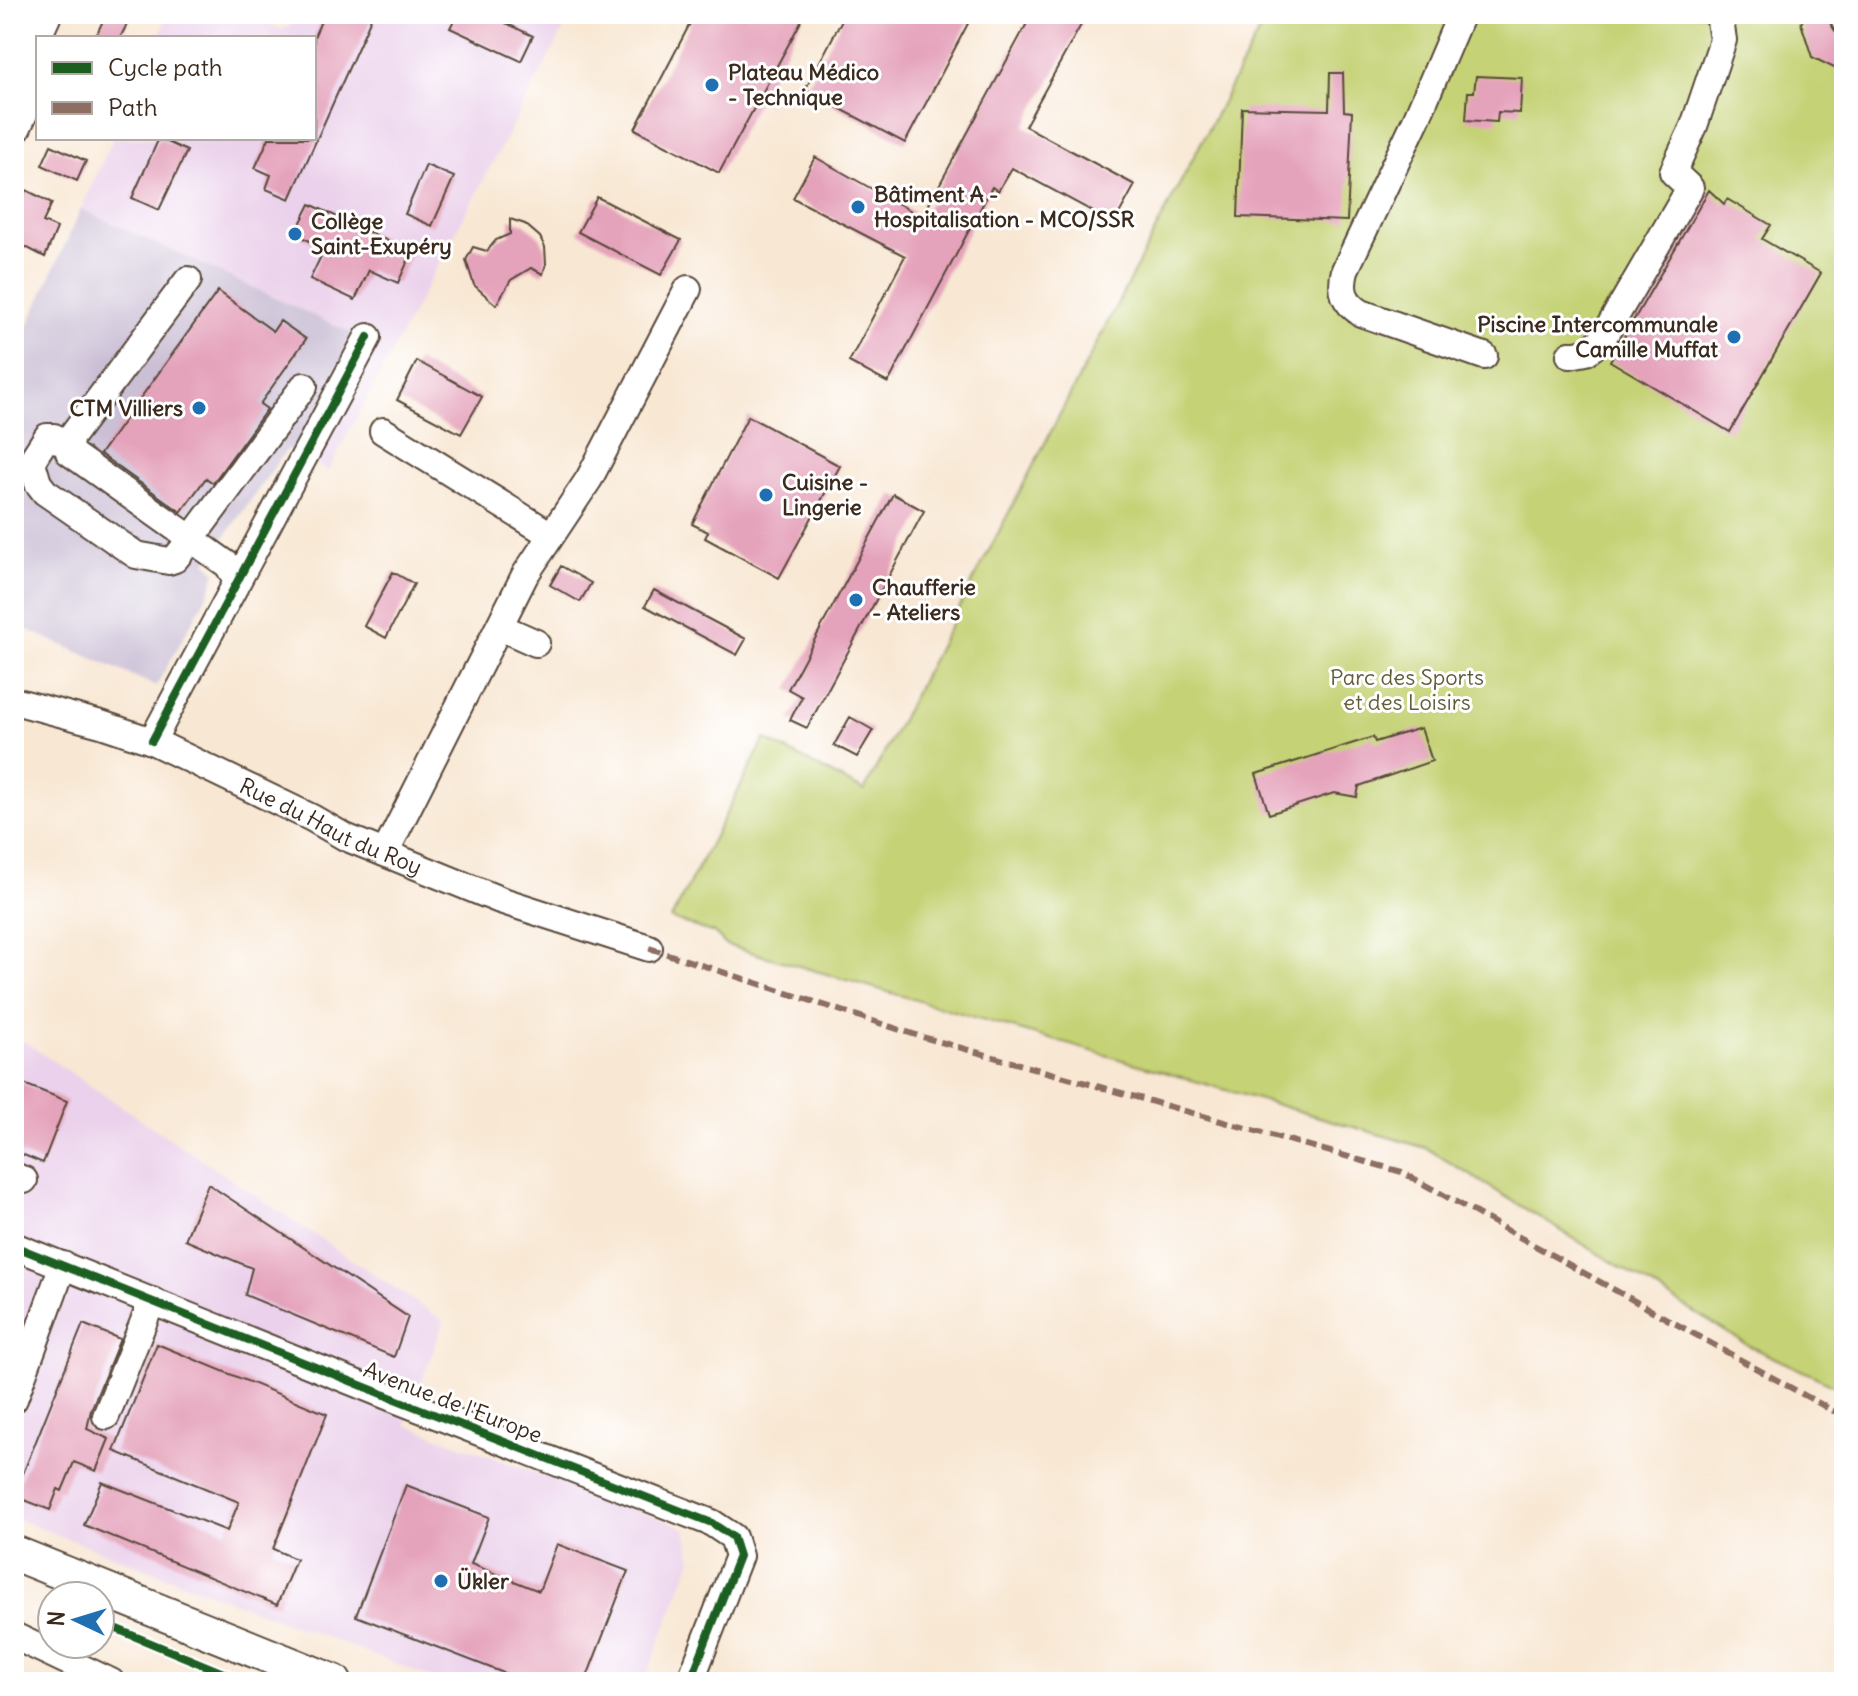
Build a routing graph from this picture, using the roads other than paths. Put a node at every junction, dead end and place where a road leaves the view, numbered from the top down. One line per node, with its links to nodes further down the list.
1 (44, 14): 7 (main road)
2 (65, 14): 5 (main road)
3 (1461, 14): 13 (street)
4 (1719, 14): 12 (street)
5 (55, 36)
6 (36, 77): 8 (main road)
7 (14, 80)
8 (14, 126)
9 (188, 280): 16 (street)
10 (688, 289): 17 (street)
11 (368, 337): 19 (street)
12 (1570, 355)
13 (1484, 356)
14 (304, 386): 18 (street)
15 (383, 431): 17 (street)
16 (68, 446): 18 (street); 18 (street)
17 (551, 535): 20 (street)
18 (191, 539): 19 (street)
19 (237, 581): 23 (street)
20 (500, 627): 21 (street); 24 (street)
21 (536, 643)
22 (14, 701): 23 (street, Rue du Haut du Roy)
23 (152, 741): 24 (street, Rue du Haut du Roy)
24 (385, 853): 25 (street, Rue du Haut du Roy)
25 (649, 948)
26 (14, 1246): 27 (street, Avenue de l'Europe)
27 (63, 1265): 28 (street, Avenue de l'Europe); 29 (street)
28 (152, 1301): 30 (street); 39 (street, Avenue de l'Europe)
29 (14, 1399)
30 (106, 1416)
31 (14, 1553): 38 (main road)
32 (14, 1576): 33 (main road)
33 (36, 1585)
34 (116, 1616): 37 (main road)
35 (14, 1636): 36 (street)
36 (111, 1682)
37 (278, 1682)
38 (334, 1682)
39 (690, 1682)

